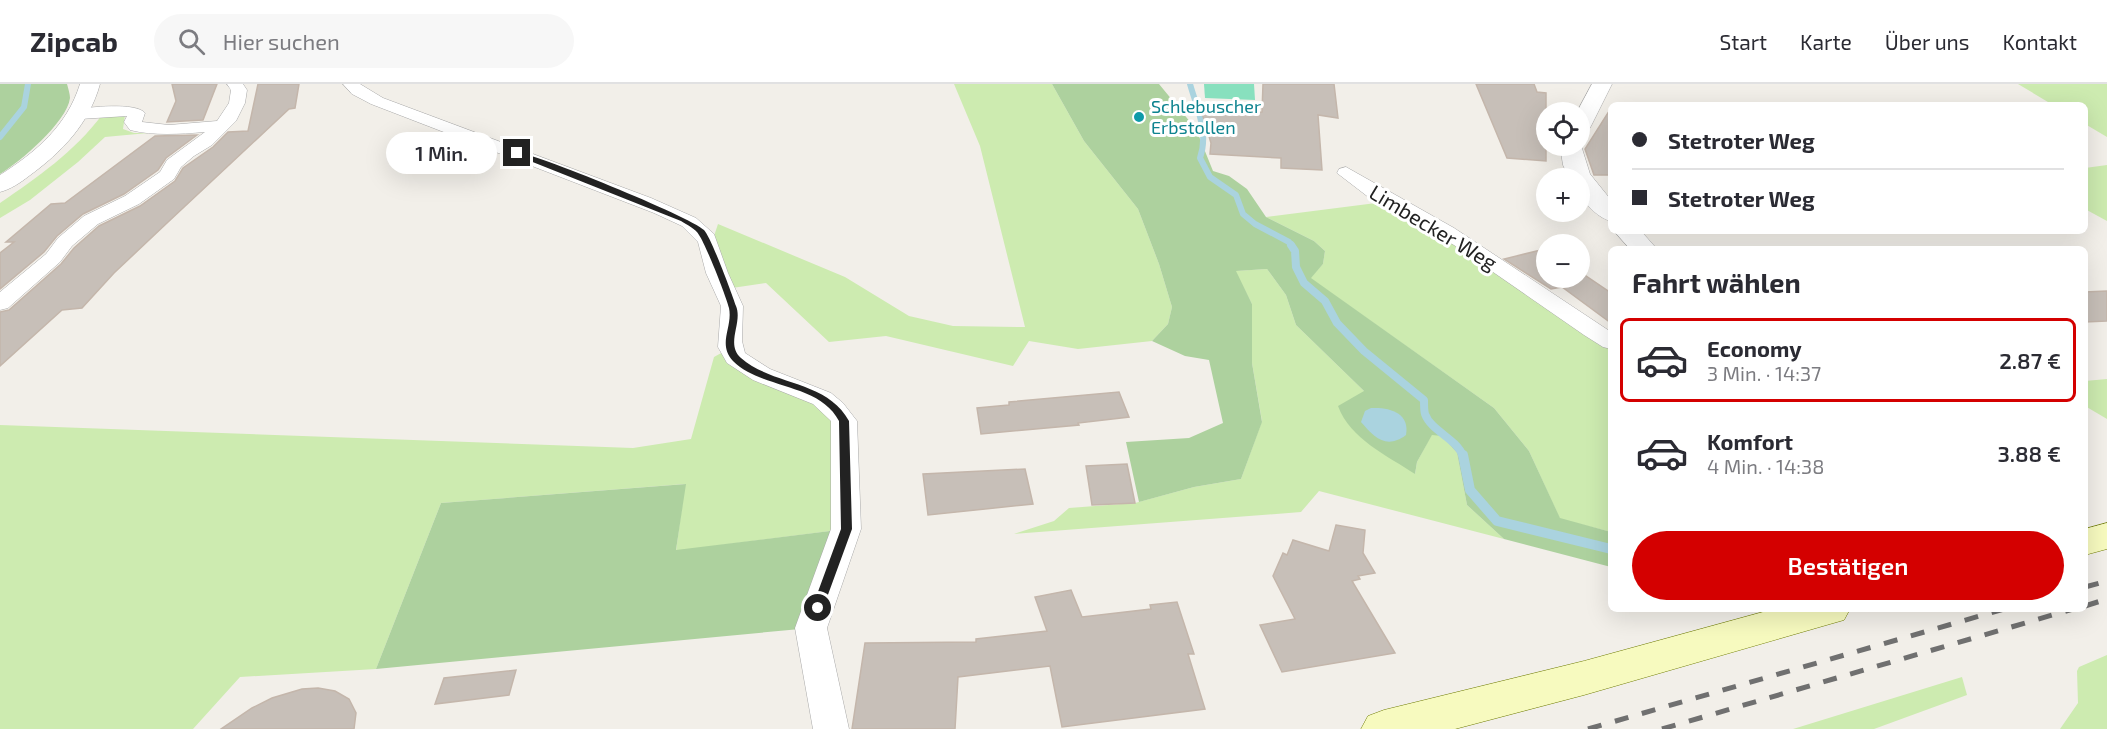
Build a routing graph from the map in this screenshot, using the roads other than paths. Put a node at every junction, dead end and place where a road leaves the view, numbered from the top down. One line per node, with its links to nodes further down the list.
1 (90, 84): 6 (street)
2 (235, 84): 7 (street)
3 (351, 84): 19 (street)
4 (1602, 84): 5 (street)
5 (1590, 107)
6 (80, 114): 7 (street); 10 (street)
7 (221, 126): 14 (street)
8 (1570, 156): 11 (street)
9 (1346, 172): 15 (street, Limbecker Weg)
10 (0, 185)
11 (1608, 210)
12 (1630, 234): 13 (street)
13 (1641, 246)
14 (0, 303)
15 (1608, 340)
16 (2107, 536): 17 (main road)
17 (2088, 541)
18 (1819, 612): 20 (main road)
19 (831, 729)
20 (1384, 729)

